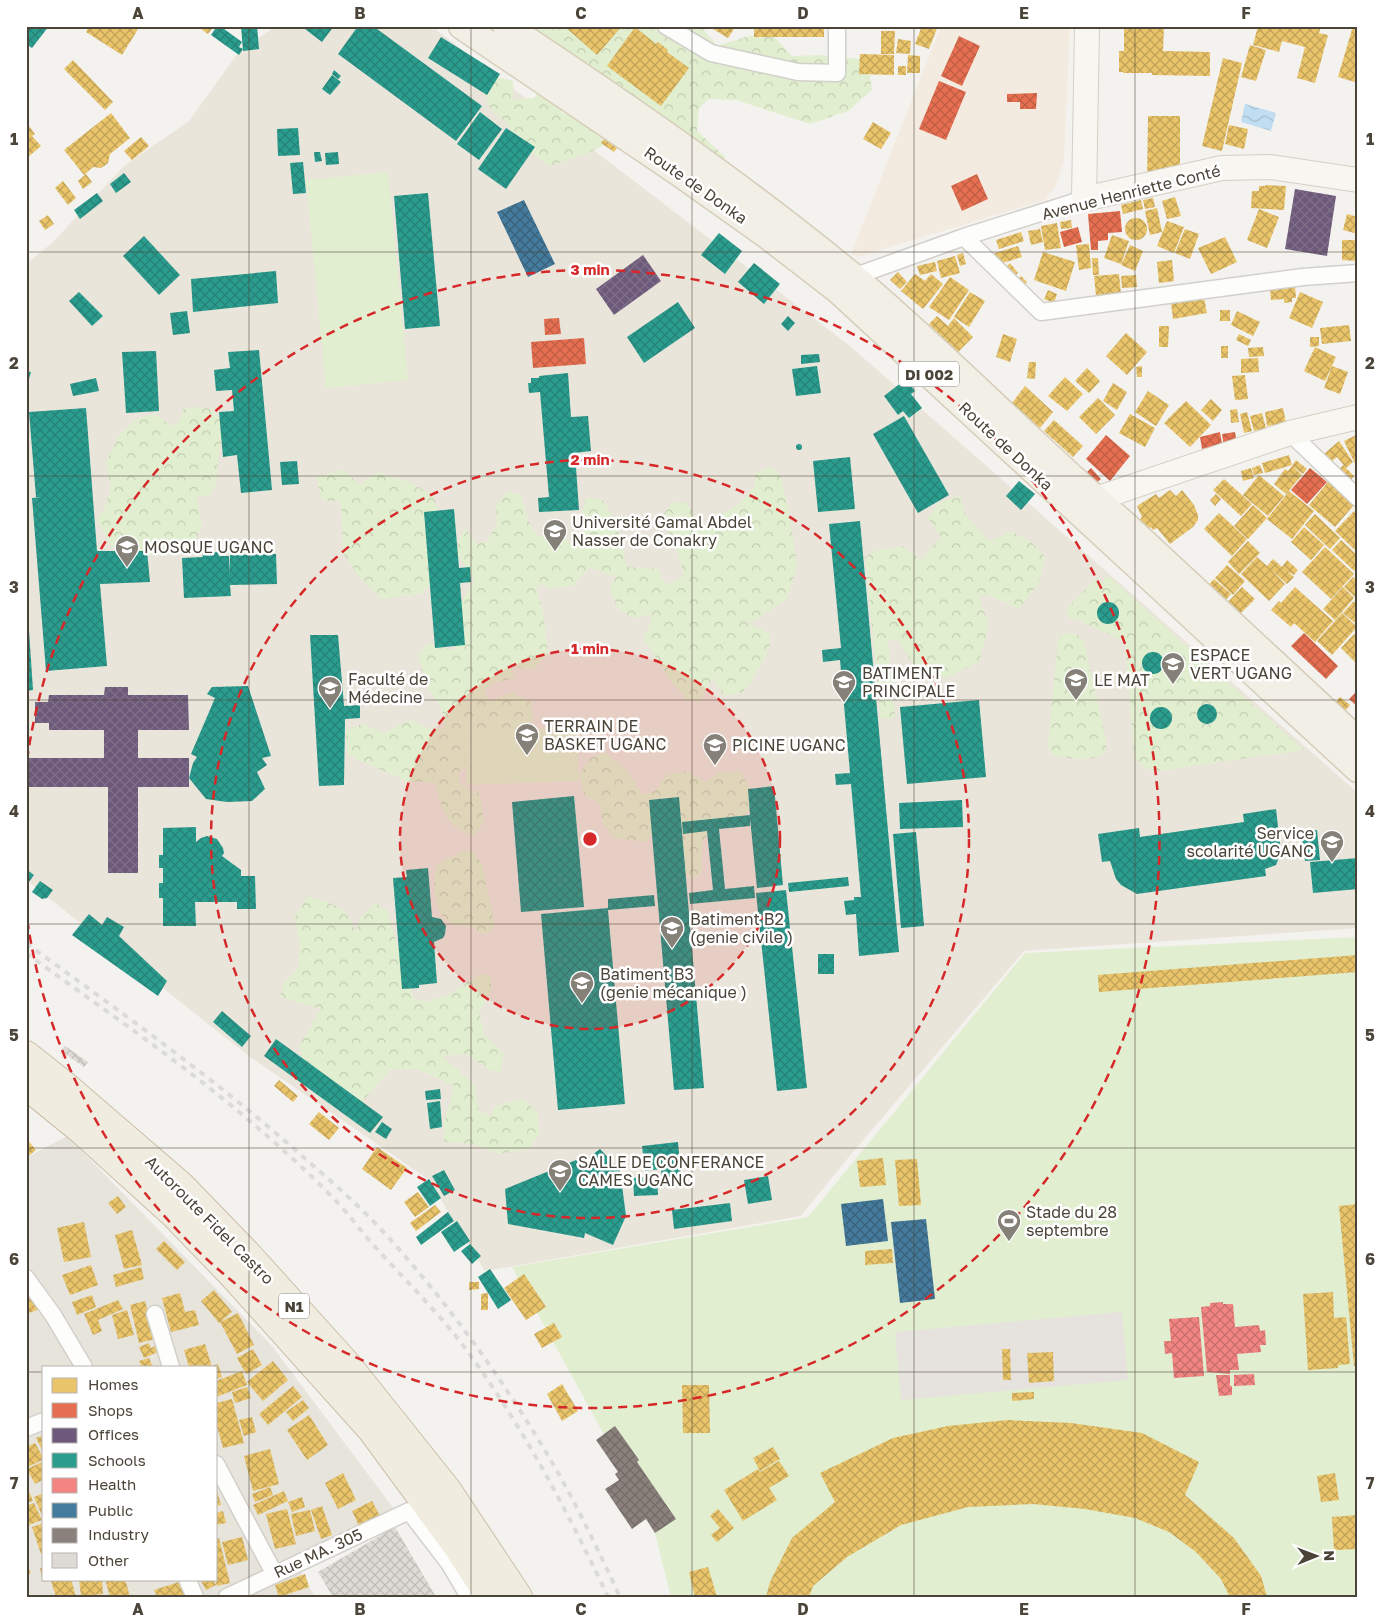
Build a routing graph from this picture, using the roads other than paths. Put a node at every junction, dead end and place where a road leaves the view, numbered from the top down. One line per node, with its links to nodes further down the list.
1 (462, 26): 14 (main road, Route de Donka / DI 002)
2 (506, 26): 10 (main road, Route de Donka / DI 002)
3 (666, 26): 4 (street)
4 (837, 26)
5 (1087, 26): 7 (main road)
6 (1358, 180): 7 (main road, Avenue Henriette Conté)
7 (1084, 199): 8 (street, Avenue Henriette Conté)
8 (964, 237): 9 (street); 10 (street, Avenue Henriette Conté)
9 (1358, 274)
10 (853, 277): 14 (main road, Route de Donka / DI 002)
11 (1358, 417): 12 (main road)
12 (1290, 433): 13 (street); 14 (main road)
13 (1358, 498)
14 (1083, 503): 15 (main road, Route de Donka / DI 002); 16 (main road, Route de Donka / DI 002)
15 (1358, 741)
16 (1358, 769)
17 (26, 1055): 34 (highway, Autoroute Fidel Castro / N1)
18 (26, 1085): 19 (highway, Autoroute Fidel Castro / N1)
19 (231, 1273): 27 (highway); 33 (highway, Autoroute Fidel Castro / N1)
20 (26, 1278): 22 (street)
21 (155, 1314): 23 (street)
22 (83, 1366)
23 (171, 1366)
24 (42, 1422): 25 (street)
25 (26, 1428)
26 (218, 1468): 28 (street)
27 (409, 1511): 28 (street, Rue MA. 305); 32 (street)
28 (274, 1573): 31 (street, Rue MA. 305)
29 (187, 1580): 30 (street)
30 (195, 1597)
31 (227, 1597)
32 (469, 1597)
33 (490, 1597)
34 (518, 1597)

